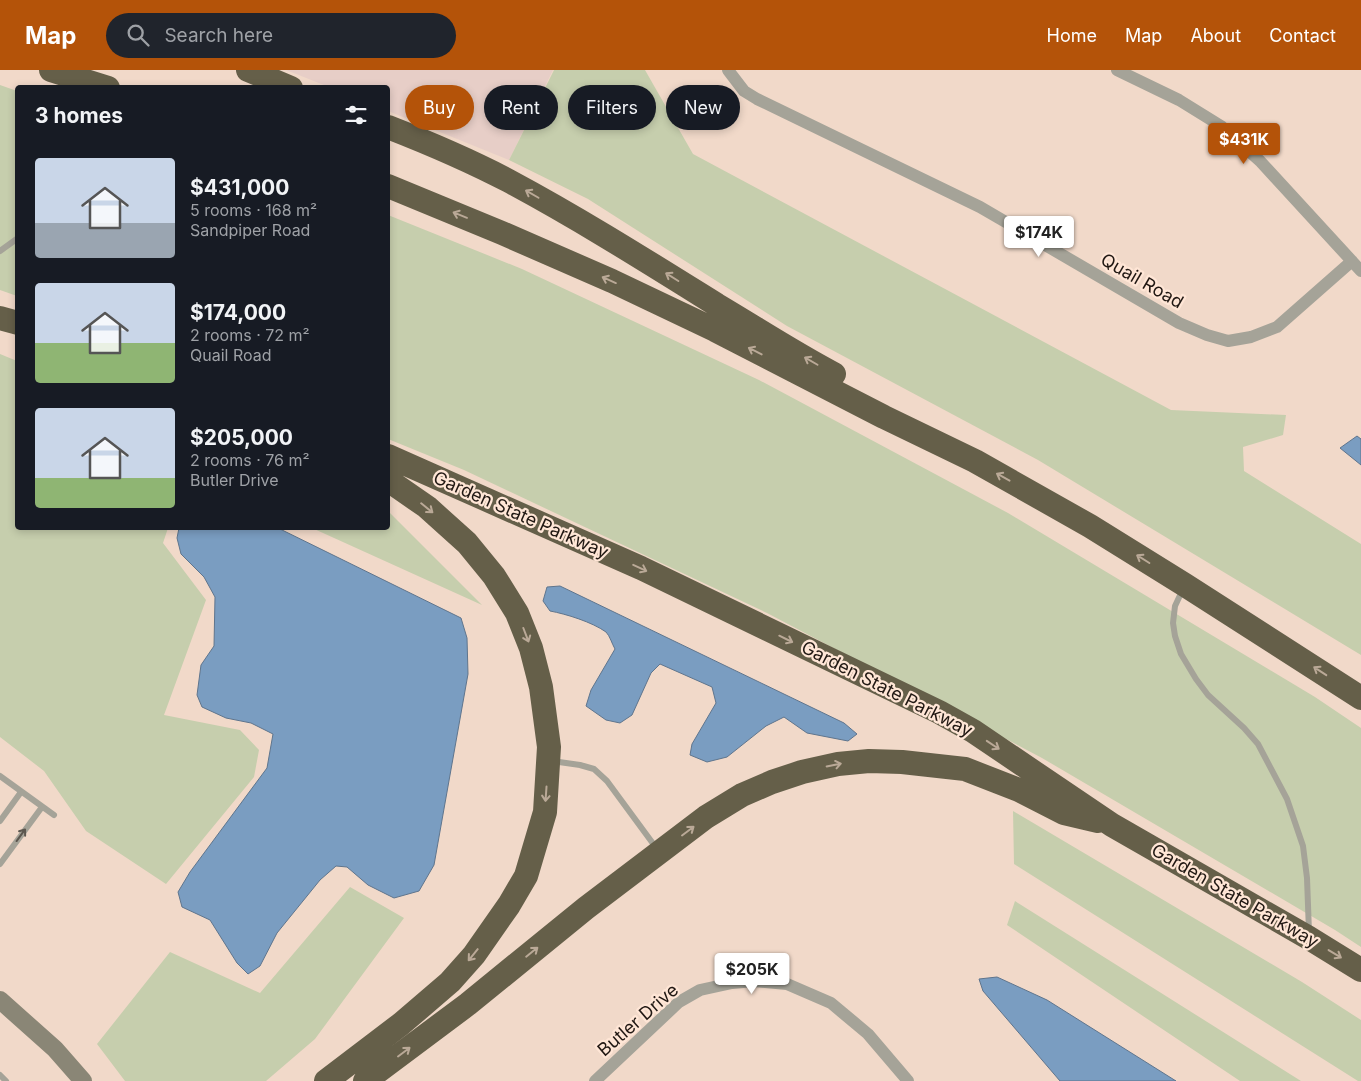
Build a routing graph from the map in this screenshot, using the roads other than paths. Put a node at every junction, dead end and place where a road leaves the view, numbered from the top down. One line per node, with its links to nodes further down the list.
1 (51, 70): 5 (highway)
2 (248, 70): 6 (highway)
3 (728, 70): 11 (street, Quail Road)
4 (1118, 70): 11 (street)
5 (98, 85)
6 (284, 85)
7 (390, 128): 14 (highway, one-way to 7)
8 (390, 187): 14 (highway, one-way to 8)
9 (15, 240): 10 (lane)
10 (0, 251)
11 (1357, 266)
12 (0, 318): 13 (highway)
13 (15, 322)
14 (940, 443): 17 (highway, one-way to 14)
15 (390, 457): 25 (highway, Garden State Parkway, one-way to 25)
16 (390, 481): 19 (highway, one-way to 19)
17 (1185, 585): 18 (highway, one-way to 17); 28 (lane)
18 (1361, 698)
19 (548, 761): 26 (lane); 34 (highway, one-way to 34)
20 (0, 776): 21 (lane)
21 (21, 792): 22 (lane); 24 (lane)
22 (42, 807): 23 (lane); 27 (lane, one-way to 22)
23 (54, 815)
24 (0, 821)
25 (1112, 825): 26 (highway, one-way to 25); 28 (highway, Garden State Parkway)
26 (660, 852): 35 (highway, one-way to 26)
27 (0, 864)
28 (1309, 938): 29 (highway, Garden State Parkway, one-way to 29)
29 (1361, 970)
30 (0, 1000): 33 (street)
31 (0, 1075): 32 (lane)
32 (6, 1081)
33 (83, 1081)
34 (326, 1081)
35 (364, 1081)
36 (595, 1081): 37 (street, Butler Drive)
37 (908, 1081)

